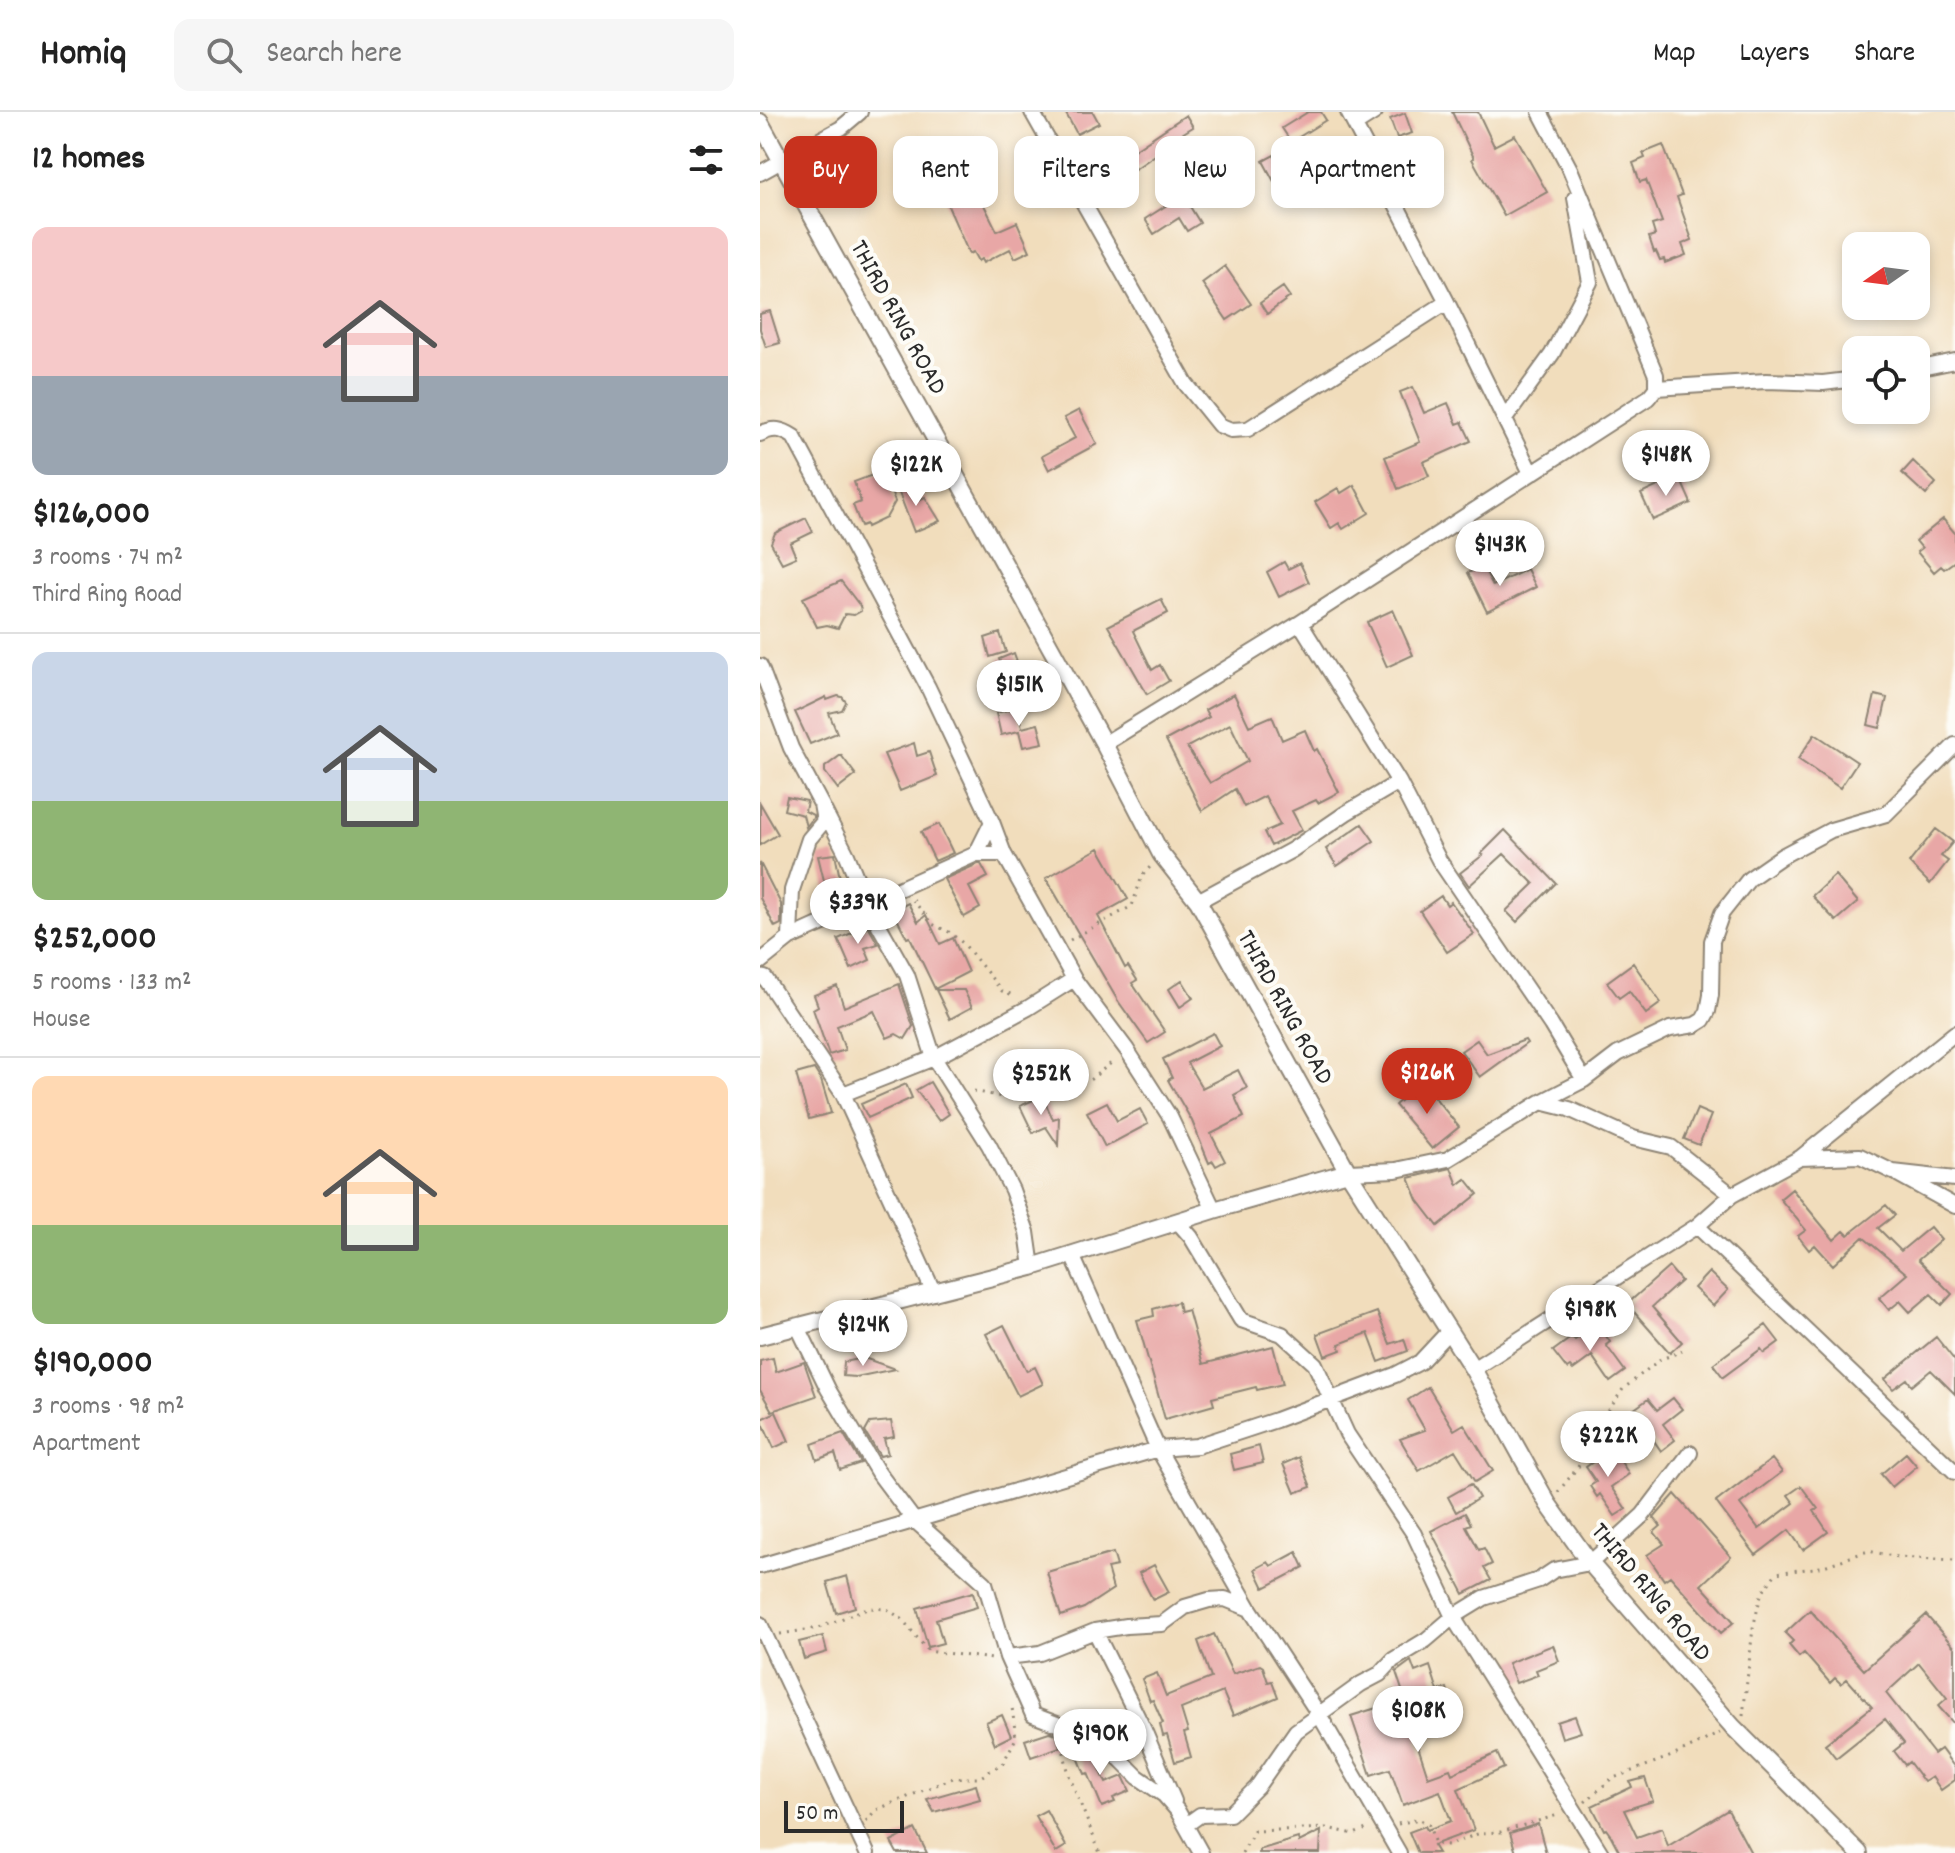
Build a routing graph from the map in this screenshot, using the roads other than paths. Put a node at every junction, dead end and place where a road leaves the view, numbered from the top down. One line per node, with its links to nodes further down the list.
1 (860, 112): 7 (street)
2 (1032, 112): 10 (street)
3 (1375, 112): 5 (street)
4 (1540, 112): 8 (street)
5 (1352, 118): 10 (street)
6 (760, 122): 7 (street, THIRD RING ROAD)
7 (782, 160): 9 (street); 20 (street, THIRD RING ROAD)
8 (1570, 169): 14 (street); 15 (street)
9 (760, 173)
10 (1447, 302): 15 (street)
11 (1955, 361): 12 (street)
12 (1930, 366)
13 (1842, 381): 14 (street)
14 (1656, 388): 17 (street)
15 (1505, 419): 17 (street)
16 (760, 434): 24 (street)
17 (1531, 473): 18 (street)
18 (1300, 623): 20 (street); 22 (street)
19 (760, 666): 23 (street)
20 (1104, 744): 27 (street, THIRD RING ROAD)
21 (1955, 745): 35 (street)
22 (1399, 782): 27 (street); 35 (street)
23 (821, 804): 28 (street); 29 (street)
24 (992, 822): 25 (street); 26 (street)
25 (976, 854): 26 (street); 28 (street)
26 (1004, 854): 32 (street)
27 (1198, 901): 39 (street, THIRD RING ROAD)
28 (867, 904): 29 (street); 34 (street)
29 (790, 938): 30 (street)
30 (760, 962)
31 (760, 977): 36 (street)
32 (1074, 979): 34 (street); 44 (street)
33 (1955, 1033): 38 (street)
34 (934, 1058): 36 (street); 48 (street)
35 (1584, 1080): 37 (street)
36 (843, 1094): 49 (street)
37 (1541, 1102): 39 (street); 42 (street)
38 (1800, 1158): 40 (street); 42 (street)
39 (1348, 1172): 44 (street); 51 (street, THIRD RING ROAD)
40 (1893, 1172): 41 (street); 43 (street)
41 (1955, 1179)
42 (1732, 1195): 46 (street)
43 (1955, 1206)
44 (1214, 1210): 45 (street)
45 (1178, 1222): 47 (street); 54 (street)
46 (1697, 1226): 53 (street); 57 (street)
47 (1072, 1255): 48 (street); 55 (street)
48 (1032, 1267): 49 (street)
49 (934, 1293): 50 (street)
50 (798, 1327): 52 (street); 58 (street)
51 (1448, 1332): 53 (street, THIRD RING ROAD); 54 (street)
52 (760, 1336)
53 (1473, 1369): 59 (street, THIRD RING ROAD)
54 (1332, 1398): 55 (street); 62 (street)
55 (1158, 1449): 58 (street); 61 (street)
56 (1690, 1453): 59 (street)
57 (1955, 1472)
58 (913, 1519): 60 (street); 65 (street)
59 (1590, 1563): 62 (street); 73 (street, THIRD RING ROAD)
60 (760, 1566)
61 (1250, 1609): 64 (street); 66 (street)
62 (1453, 1617): 66 (street); 72 (street)
63 (762, 1629): 69 (street)
64 (1095, 1631): 65 (street); 67 (street)
65 (1007, 1657): 67 (street)
66 (1320, 1716): 68 (street); 71 (street)
67 (1177, 1810): 68 (street)
68 (1186, 1825): 70 (street)
69 (867, 1853)
70 (1201, 1853)
71 (1399, 1853)
72 (1601, 1853)
73 (1859, 1853)

